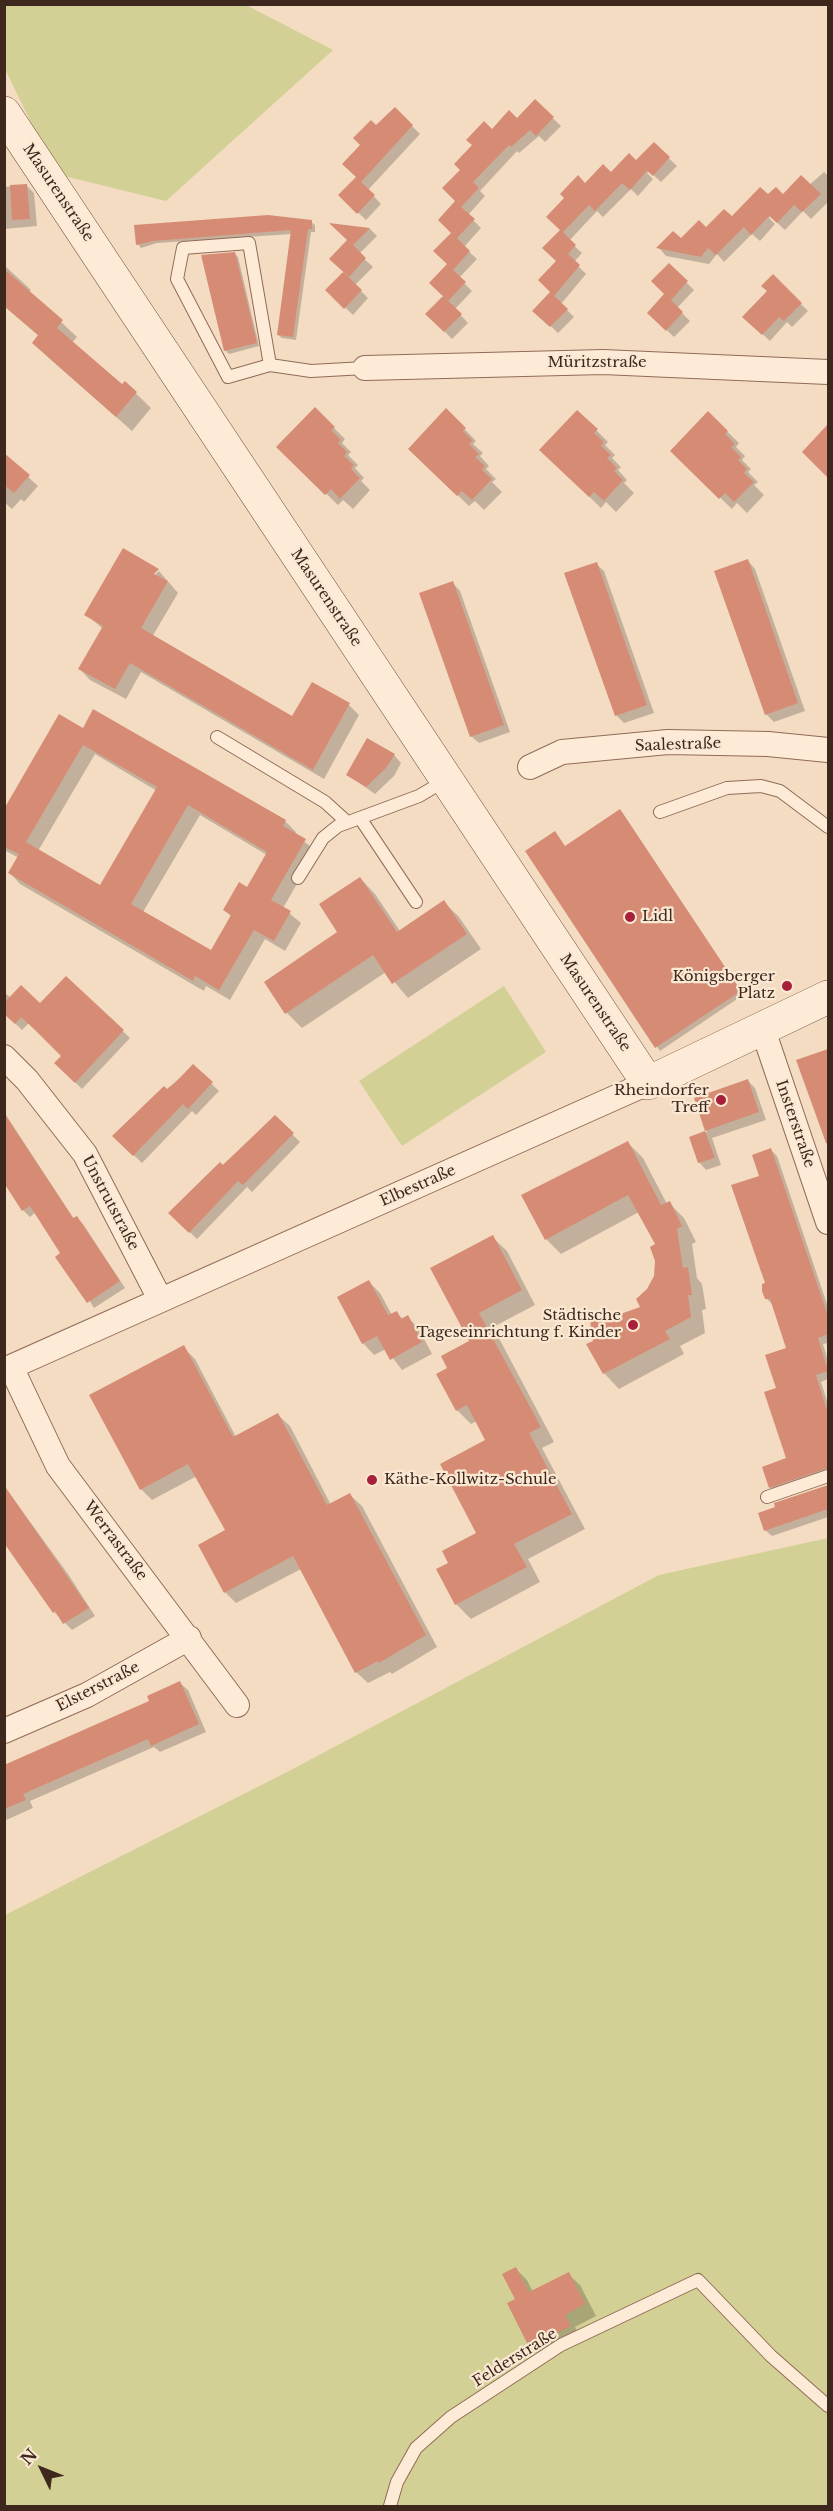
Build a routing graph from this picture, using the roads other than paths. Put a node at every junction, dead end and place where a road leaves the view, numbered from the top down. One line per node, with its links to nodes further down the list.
1 (4, 113): 8 (main road, Masurenstraße)
2 (270, 365): 2 (lane); 3 (lane)
3 (365, 368): 4 (street, Müritzstraße)
4 (828, 372)
5 (217, 737): 11 (lane)
6 (828, 750): 7 (street, Saalestraße)
7 (530, 767)
8 (447, 780): 10 (lane); 18 (main road, Masurenstraße)
9 (660, 812): 12 (lane)
10 (360, 818): 11 (lane); 14 (lane)
11 (347, 822): 13 (lane)
12 (828, 827)
13 (297, 878)
14 (416, 902)
15 (828, 997): 16 (main road, Elbestraße)
16 (762, 1027): 18 (main road, Elbestraße); 19 (street, Insterstraße)
17 (4, 1058): 20 (street, Unstrutstraße)
18 (648, 1083): 20 (street, Elbestraße)
19 (828, 1222)
20 (160, 1299): 21 (street, Elbestraße)
21 (8, 1369): 24 (street, Werrastraße)
22 (828, 1476): 23 (lane)
23 (767, 1497)
24 (189, 1638): 25 (street, Werrastraße); 26 (street, Elsterstraße)
25 (237, 1705)
26 (4, 1731)
27 (828, 2406): 28 (lane, Felderstraße)
28 (390, 2506)

